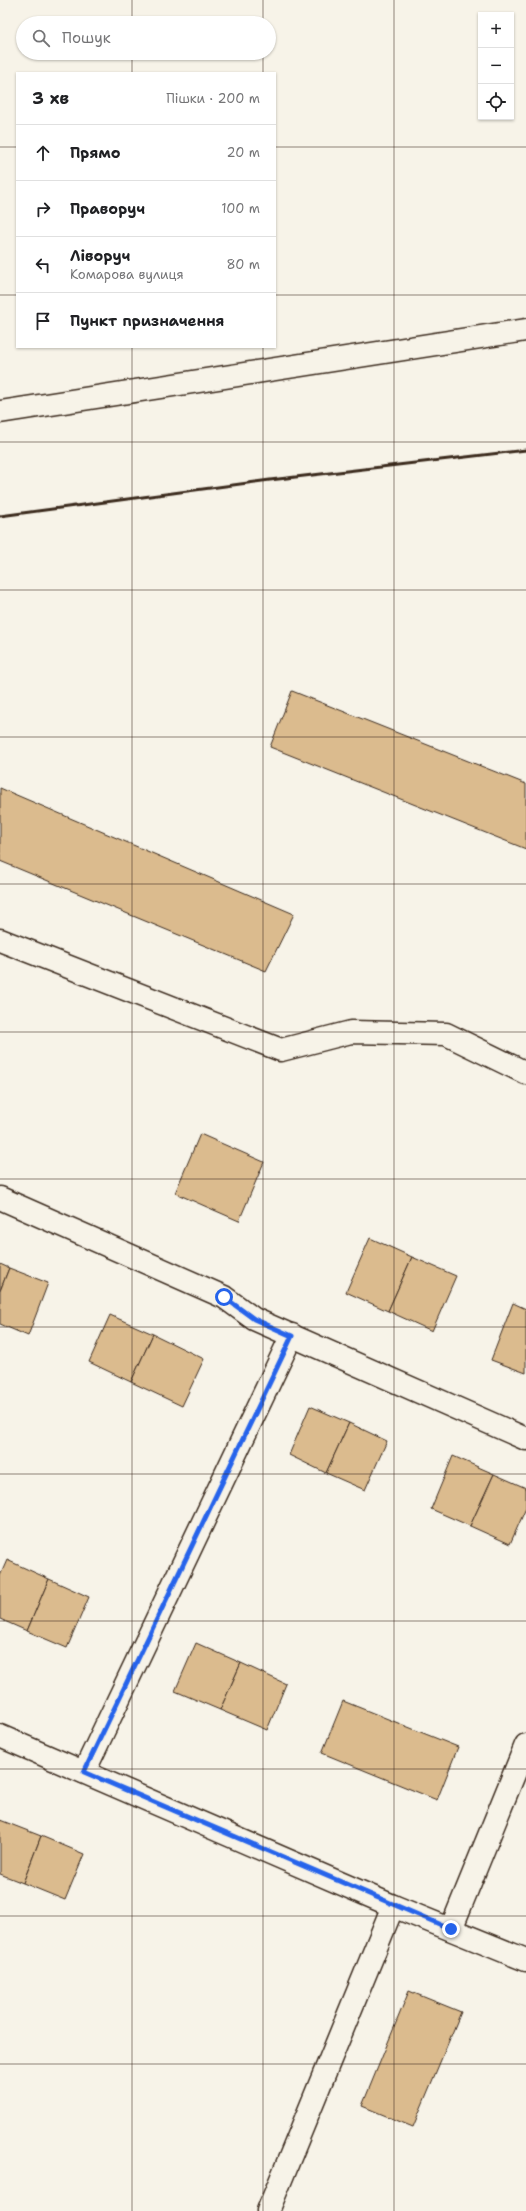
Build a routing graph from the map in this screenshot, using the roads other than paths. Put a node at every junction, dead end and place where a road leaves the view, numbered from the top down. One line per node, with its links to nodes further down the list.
1 (526, 330): 2 (street)
2 (0, 412)
3 (0, 940): 4 (street)
4 (526, 1072)
5 (0, 1198): 6 (street)
6 (292, 1336): 7 (street); 10 (street)
7 (526, 1439)
8 (0, 1736): 10 (street)
9 (526, 1745): 12 (street)
10 (84, 1772): 11 (street)
11 (393, 1906): 12 (street); 14 (street)
12 (451, 1929): 13 (street)
13 (526, 1960)
14 (268, 2211)

